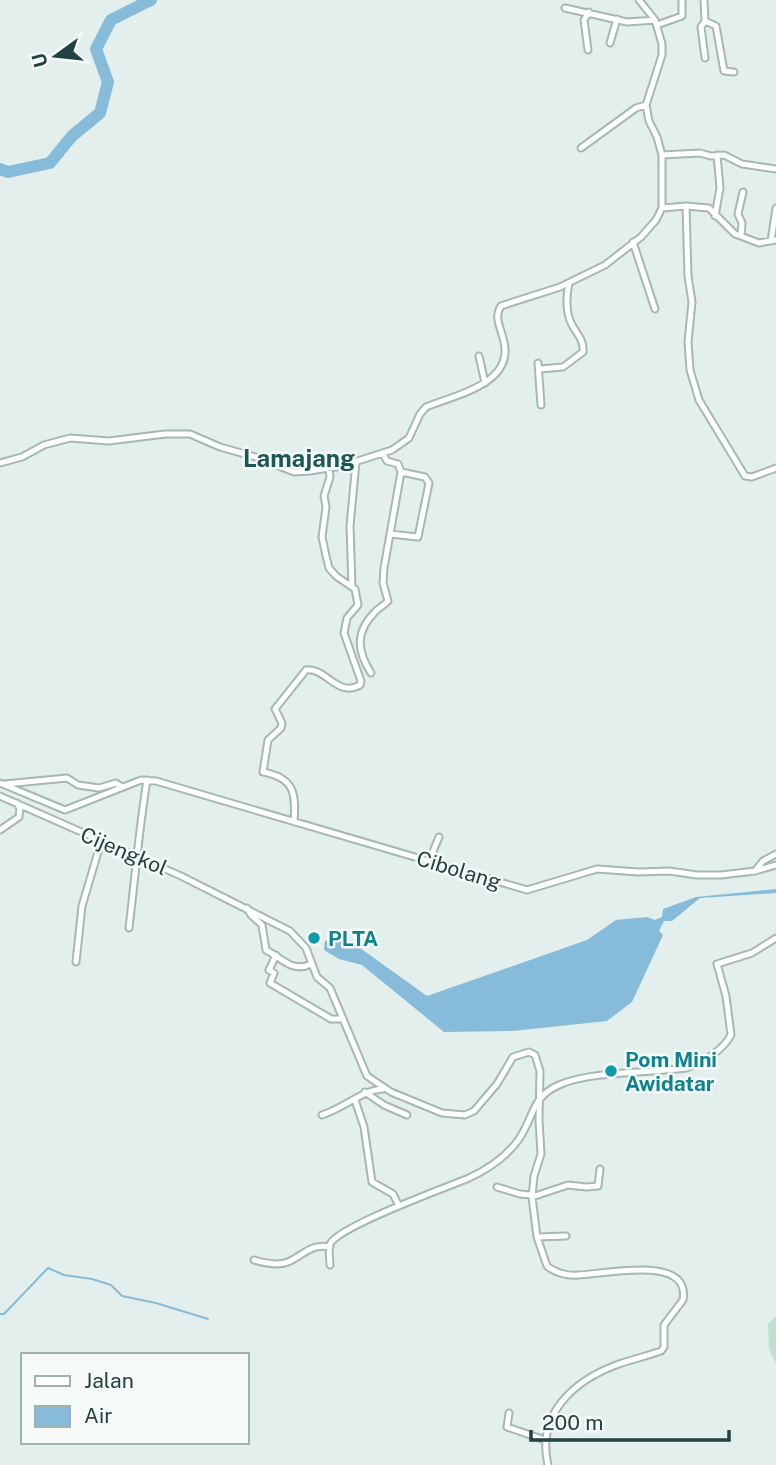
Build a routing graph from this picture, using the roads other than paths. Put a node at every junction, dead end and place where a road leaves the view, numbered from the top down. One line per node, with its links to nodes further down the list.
1 (639, 0): 8 (street)
2 (682, 0): 8 (street)
3 (704, 0): 7 (street)
4 (565, 8): 5 (street)
5 (590, 12): 6 (street); 10 (street)
6 (617, 19): 8 (street); 9 (street)
7 (705, 21): 11 (street); 12 (street)
8 (656, 22): 13 (street)
9 (610, 43)
10 (588, 50)
11 (705, 58)
12 (734, 72)
13 (646, 105): 14 (street); 15 (street)
14 (581, 148)
15 (662, 155): 16 (street); 20 (street)
16 (717, 155): 17 (street); 22 (street)
17 (776, 169)
18 (743, 192): 23 (street)
19 (686, 206): 20 (street); 22 (street); 34 (street)
20 (662, 208): 25 (street)
21 (776, 208): 24 (street)
22 (715, 216): 23 (street)
23 (741, 236): 24 (street)
24 (774, 241)
25 (633, 242): 26 (street); 27 (street)
26 (569, 283): 29 (street); 30 (street)
27 (655, 309)
28 (479, 356): 29 (street)
29 (482, 384): 31 (street)
30 (541, 405)
31 (383, 454): 32 (street); 36 (street)
32 (356, 462): 35 (street); 38 (street)
33 (0, 463): 35 (street)
34 (776, 468)
35 (329, 469): 38 (street)
36 (401, 472): 37 (street); 37 (street)
37 (390, 534): 39 (street)
38 (352, 587): 45 (street)
39 (371, 673)
40 (147, 780): 42 (street); 45 (street, Cibolang); 50 (street)
41 (2, 784): 42 (street); 42 (street)
42 (122, 787)
43 (0, 796): 44 (street, Cijengkol)
44 (17, 803): 46 (street); 48 (street, Cijengkol)
45 (294, 822): 51 (street, Cibolang)
46 (0, 830)
47 (439, 837): 51 (street)
48 (102, 842): 50 (street, Cijengkol); 58 (street)
49 (776, 854): 53 (street)
50 (138, 857): 54 (street, Cijengkol); 55 (street)
51 (429, 861): 53 (street, Cibolang)
52 (776, 864): 53 (street, Cibolang)
53 (755, 871)
54 (247, 908): 57 (street); 59 (street, Cijengkol)
55 (128, 928)
56 (776, 938): 63 (street)
57 (276, 955): 59 (street); 60 (street)
58 (76, 962)
59 (311, 964): 60 (street, Cijengkol)
60 (342, 1018): 61 (street, Cijengkol)
61 (386, 1089): 62 (street); 63 (street, Cijengkol)
62 (365, 1092): 64 (street); 66 (street)
63 (541, 1096): 69 (street); 70 (street)
64 (355, 1100): 65 (street); 70 (street)
65 (322, 1115)
66 (407, 1115)
67 (600, 1169): 69 (street)
68 (497, 1187): 69 (street)
69 (532, 1196): 72 (street)
70 (399, 1206): 73 (street)
71 (566, 1236): 72 (street)
72 (537, 1237): 77 (street)
73 (330, 1247): 74 (street); 75 (street)
74 (254, 1261)
75 (330, 1265)
76 (509, 1413): 77 (street)
77 (545, 1440): 78 (street)
78 (548, 1465)

